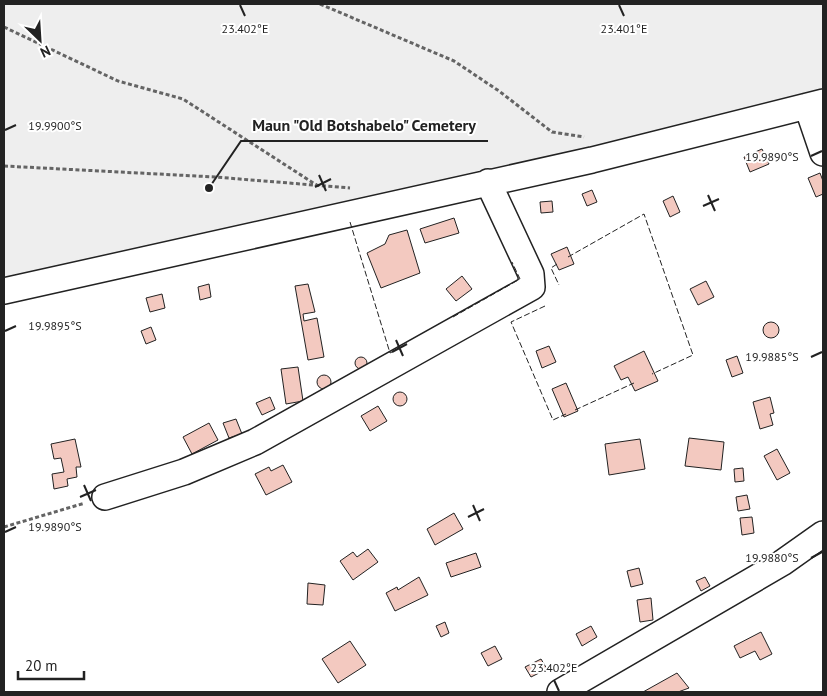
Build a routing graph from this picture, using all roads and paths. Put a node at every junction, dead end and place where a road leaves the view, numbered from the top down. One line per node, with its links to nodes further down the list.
1 (320, 4): 5 (path)
2 (4, 27): 8 (path)
3 (815, 104): 4 (street); 5 (street)
4 (823, 153)
5 (592, 160): 7 (street)
6 (4, 166): 8 (path)
7 (488, 182): 10 (street); 11 (street)
8 (318, 186): 9 (path)
9 (356, 189)
10 (4, 291)
11 (105, 498): 12 (path)
12 (4, 527)
13 (823, 534): 14 (street)
14 (560, 692)

